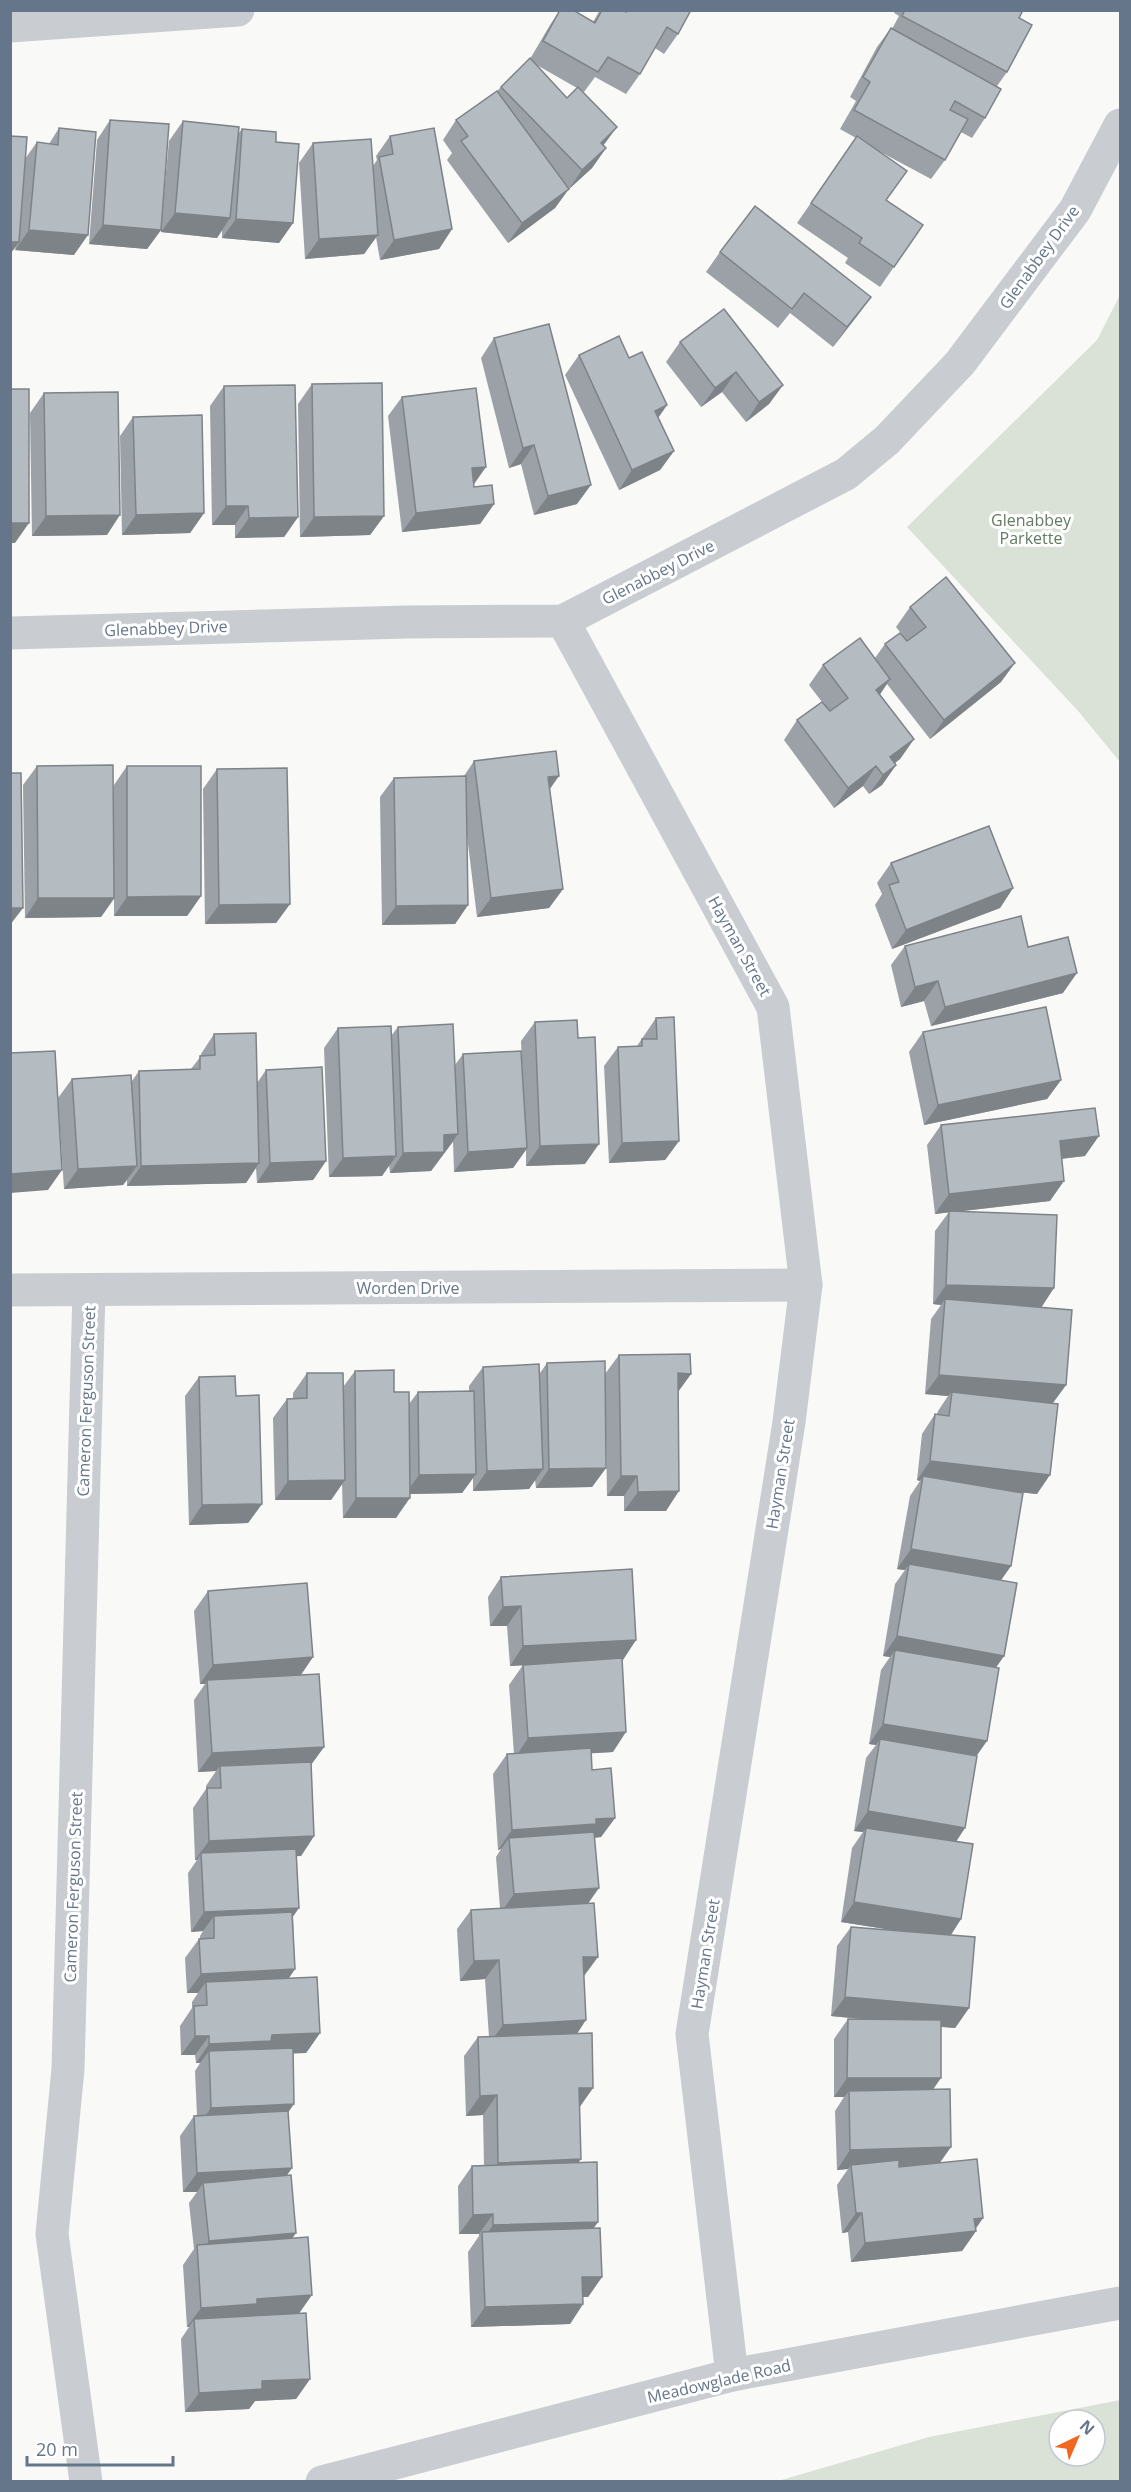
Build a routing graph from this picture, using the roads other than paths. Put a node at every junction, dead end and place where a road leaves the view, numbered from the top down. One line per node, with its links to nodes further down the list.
1 (238, 10): 2 (street)
2 (10, 26)
3 (1120, 125): 4 (street, Glenabbey Drive)
4 (563, 621): 5 (street, Glenabbey Drive); 6 (street, Hayman Street)
5 (10, 633)
6 (806, 1285): 8 (street, Worden Drive); 10 (street, Hayman Street)
7 (10, 1290): 8 (street, Worden Drive)
8 (89, 1290): 11 (street, Cameron Ferguson Street)
9 (1120, 2303): 10 (street, Meadowglade Road)
10 (732, 2375): 12 (street, Meadowglade Road)
11 (86, 2481)
12 (322, 2481)

